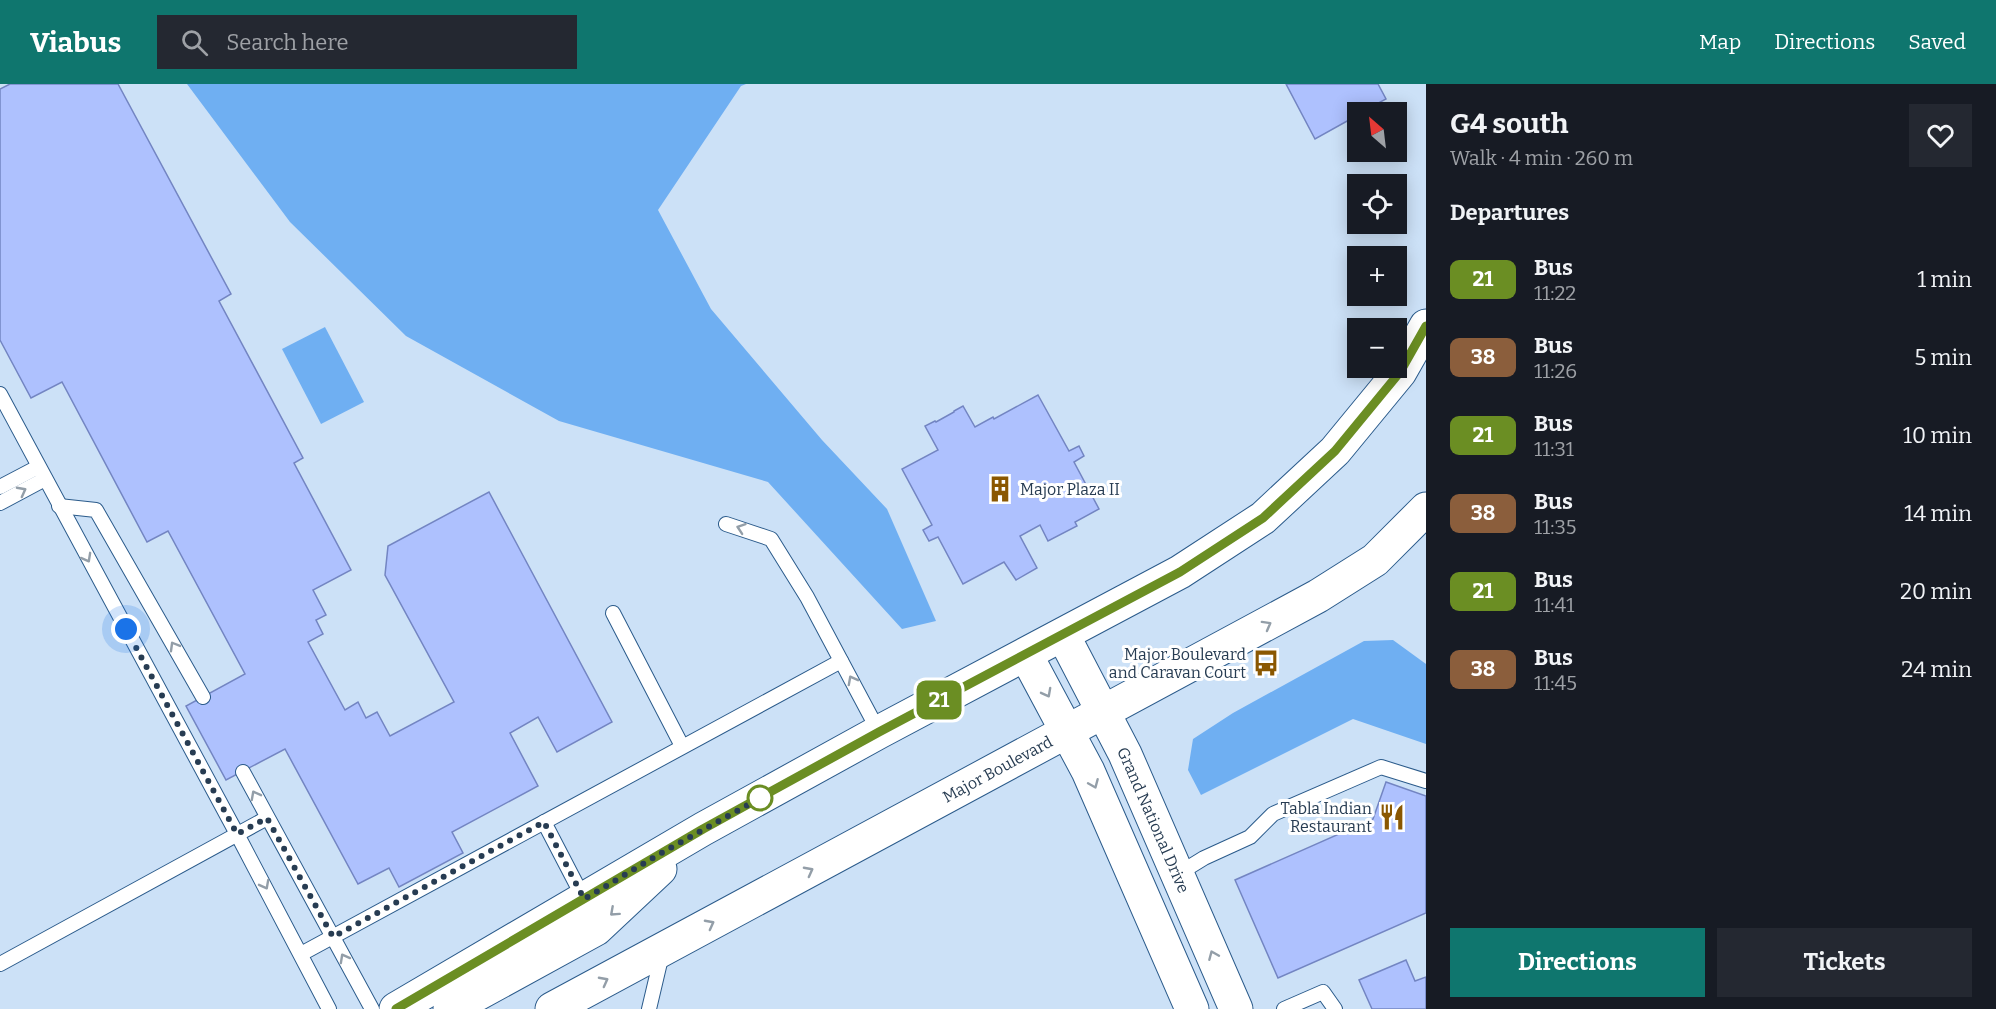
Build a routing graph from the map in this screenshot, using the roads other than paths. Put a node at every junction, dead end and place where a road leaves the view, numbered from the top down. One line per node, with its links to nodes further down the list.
1 (1426, 326): 10 (street)
2 (0, 394): 3 (lane)
3 (42, 473): 4 (lane); 5 (lane, one-way to 3); 6 (lane)
4 (0, 487)
5 (0, 503)
6 (59, 506): 13 (lane, one-way to 6); 23 (lane, one-way to 23)
7 (1426, 508): 14 (street, Major Boulevard, one-way to 7)
8 (726, 524): 12 (lane, one-way to 8)
9 (613, 613): 17 (lane)
10 (1063, 635): 11 (street); 14 (street, Grand National Drive)
11 (1026, 655): 15 (street); 16 (street, one-way to 16)
12 (841, 661): 15 (lane, one-way to 12); 17 (lane)
13 (203, 697)
14 (1104, 713): 16 (street, Major Boulevard); 24 (street, Grand National Drive)
15 (879, 732): 22 (street)
16 (1068, 732): 27 (street, Major Boulevard, one-way to 16); 36 (street, one-way to 36)
17 (682, 746): 21 (lane)
18 (243, 772): 20 (lane, one-way to 18)
19 (1426, 781): 24 (lane)
20 (267, 818): 23 (lane); 26 (lane)
21 (544, 822): 25 (lane); 26 (lane)
22 (703, 829): 25 (street); 33 (street, one-way to 33)
23 (237, 834): 28 (lane, one-way to 28); 29 (lane)
24 (1178, 874): 37 (street, Grand National Drive, one-way to 24)
25 (584, 899): 32 (street)
26 (333, 937): 28 (lane); 31 (lane, one-way to 26)
27 (663, 950): 34 (street, Major Boulevard, one-way to 27); 35 (lane)
28 (301, 954): 30 (lane)
29 (0, 964)
30 (329, 1009)
31 (372, 1009)
32 (396, 1009)
33 (450, 1009)
34 (552, 1009)
35 (649, 1009)
36 (1192, 1009)
37 (1236, 1009)
38 (1284, 1009): 39 (lane)
39 (1335, 1009)

